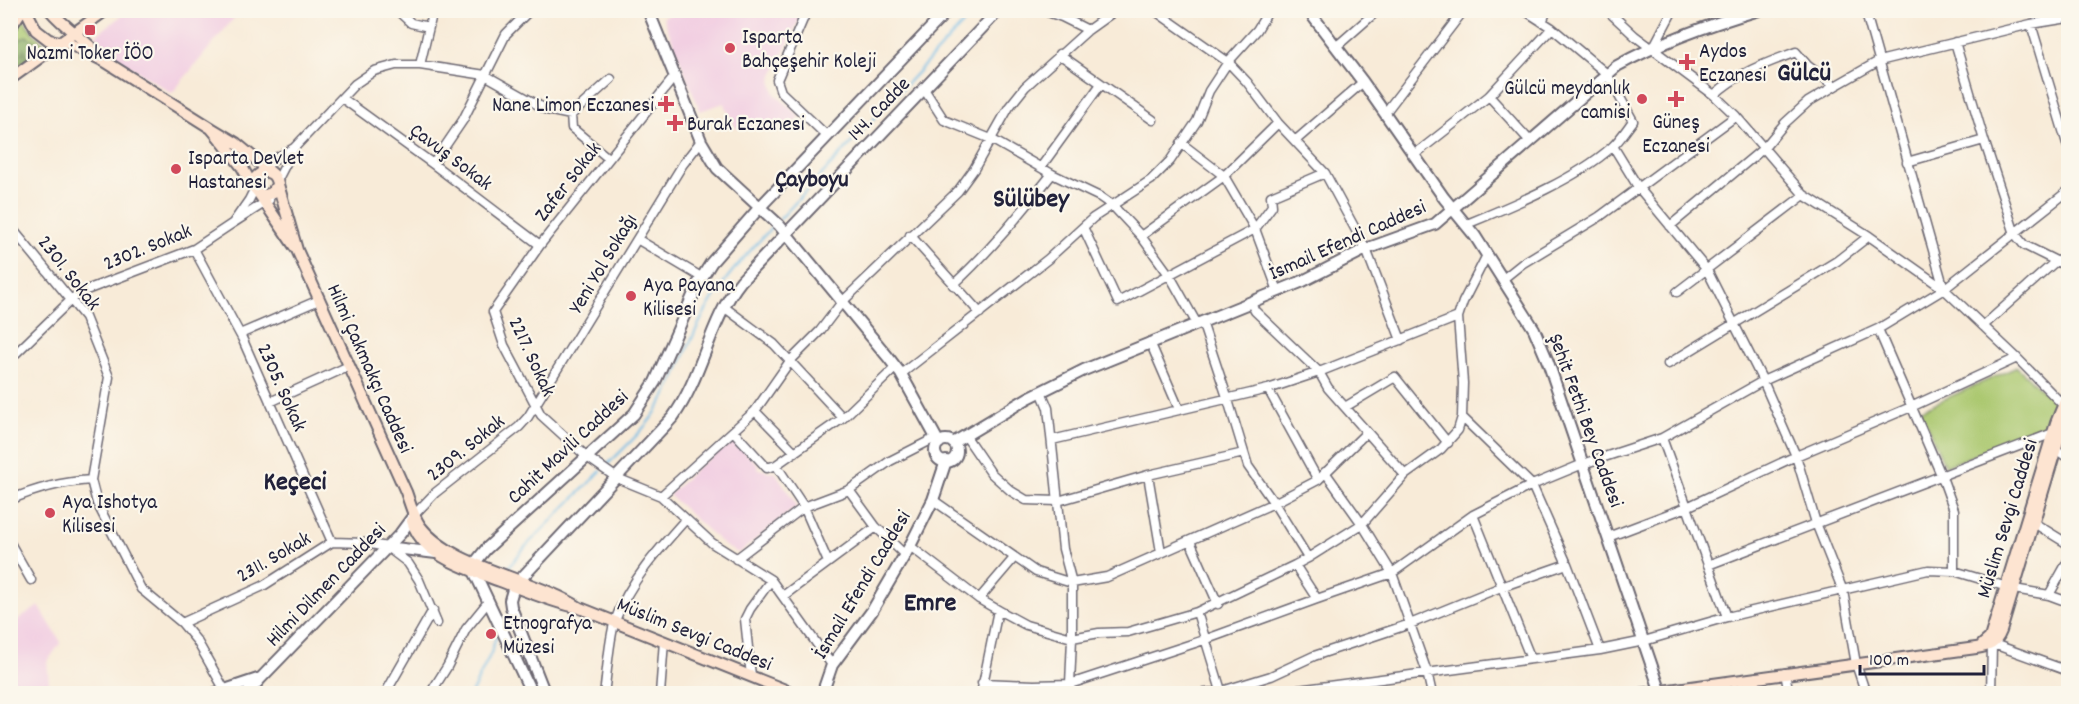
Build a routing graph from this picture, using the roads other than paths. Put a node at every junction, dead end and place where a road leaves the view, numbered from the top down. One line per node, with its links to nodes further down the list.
1 (24, 10): 29 (main road); 33 (main road, Hilmi Çakmakçı Caddesi)
2 (50, 10): 32 (main road)
3 (106, 10): 32 (main road)
4 (397, 10): 28 (street)
5 (433, 10): 28 (street)
6 (530, 10): 43 (street)
7 (648, 10): 44 (street)
8 (807, 10): 60 (street)
9 (999, 10): 50 (street, 144. Cadde)
10 (1042, 10): 24 (street)
11 (1116, 10): 31 (street)
12 (1154, 10): 40 (street)
13 (1269, 10): 40 (street)
14 (1308, 10): 35 (street, Şehit Fethi Bey Caddesi)
15 (1378, 10): 35 (street)
16 (1464, 10): 54 (street)
17 (1524, 10): 26 (street)
18 (1547, 10): 26 (street)
19 (1607, 10): 36 (street)
20 (1673, 10): 36 (street)
21 (1759, 10): 36 (street, İsmail Efendi Caddesi)
22 (1865, 10): 38 (street)
23 (942, 13): 60 (street, Cahit Mavili Caddesi)
24 (1065, 14): 31 (street)
25 (2068, 18): 27 (street)
26 (1542, 22): 30 (street)
27 (2031, 24): 34 (street); 66 (street)
28 (429, 27): 41 (street)
29 (10, 28)
30 (1552, 28): 42 (street); 52 (street)
31 (1088, 30): 37 (street)
32 (74, 32): 33 (main road); 39 (main road)
33 (60, 42): 39 (main road, Hilmi Çakmakçı Caddesi); 45 (main road)
34 (1954, 42): 38 (street); 63 (street)
35 (1337, 46): 47 (street, Şehit Fethi Bey Caddesi)
36 (1653, 49): 42 (street, İsmail Efendi Caddesi); 51 (street)
37 (1059, 54): 48 (street); 61 (street)
38 (1879, 61): 49 (street); 73 (street)
39 (106, 62): 59 (main road, Hilmi Çakmakçı Caddesi)
40 (1228, 62): 58 (street); 67 (street)
41 (420, 65): 43 (street); 53 (street)
42 (1607, 74): 62 (street, İsmail Efendi Caddesi); 68 (street)
43 (485, 75): 55 (street); 74 (street)
44 (675, 76): 64 (street); 72 (street, Zafer Sokak)
45 (10, 79)
46 (611, 80): 55 (street)
47 (1363, 82): 54 (street, Şehit Fethi Bey Caddesi); 65 (street)
48 (1101, 84): 57 (street); 75 (street)
49 (1834, 87): 51 (street); 70 (street)
50 (924, 89): 61 (street); 93 (street, 144. Cadde)
51 (1714, 95): 56 (street)
52 (1490, 96): 62 (street); 71 (street)
53 (342, 98): 69 (street); 74 (street, Çavuş Sokak)
54 (1385, 113): 71 (street, Şehit Fethi Bey Caddesi)
55 (571, 115): 72 (street)
56 (1736, 116): 70 (street); 80 (street)
57 (1153, 120)
58 (1278, 123): 65 (street); 78 (street)
59 (211, 128): 79 (main road, Hilmi Çakmakçı Caddesi); 81 (main road, Hilmi Çakmakçı Caddesi)
60 (827, 136): 87 (street, Cahit Mavili Caddesi)
61 (992, 139): 75 (street); 96 (street)
62 (1529, 140): 86 (street, İsmail Efendi Caddesi)
63 (1984, 140): 73 (street); 95 (street)
64 (701, 141): 87 (street); 99 (street, Yeni Yol Sokağı)
65 (1295, 141): 76 (street)
66 (2067, 142)
67 (1182, 143): 78 (street); 85 (street)
68 (1613, 146): 80 (street); 89 (street)
69 (294, 148): 79 (street, 2302. Sokak); 79 (street)
70 (1764, 148): 83 (street); 91 (street)
71 (1414, 155): 86 (street, Şehit Fethi Bey Caddesi)
72 (608, 158): 100 (street, Zafer Sokak)
73 (1907, 162): 112 (street)
74 (433, 164): 100 (street, Çavuş Sokak)
75 (1041, 167): 77 (street)
76 (1324, 173): 94 (street); 102 (street)
77 (1052, 174): 85 (street); 111 (street)
78 (1224, 176): 94 (street); 97 (street)
79 (270, 177): 81 (main road); 81 (main road); 84 (street, 2302. Sokak); 103 (main road, Hilmi Çakmakçı Caddesi)
80 (1638, 187): 91 (street); 110 (street)
81 (256, 190): 84 (main road, Hilmi Çakmakçı Caddesi); 88 (street, 2302. Sokak)
82 (2068, 191): 95 (street)
83 (1804, 195): 98 (street); 107 (street)
84 (266, 203): 88 (street, 2302. Sokak); 103 (main road, Hilmi Çakmakçı Caddesi)
85 (1113, 206): 92 (street); 97 (street)
86 (1453, 208): 89 (street, Şehit Fethi Bey Caddesi); 102 (street, İsmail Efendi Caddesi)
87 (763, 210): 93 (street); 109 (street, Cahit Mavili Caddesi)
88 (233, 223): 101 (street, 2302. Sokak)
89 (1467, 224): 104 (street, Şehit Fethi Bey Caddesi)
90 (10, 226): 115 (street, 2301. Sokak)
91 (1670, 226): 107 (street)
92 (1083, 227): 108 (street); 121 (street)
93 (782, 229): 117 (street); 119 (street, 144. Cadde)
94 (1255, 230): 108 (street); 113 (street)
95 (2015, 234): 105 (street); 112 (street)
96 (910, 235): 111 (street); 117 (street)
97 (1141, 236): 108 (street)
98 (1869, 236): 112 (street); 124 (street)
99 (637, 239): 109 (street); 143 (street, Yeni Yol Sokağı)
100 (540, 245): 120 (street, Zafer Sokak)
101 (194, 249): 115 (street, 2302. Sokak); 127 (street, 2305. Sokak)
102 (1366, 249): 113 (street, İsmail Efendi Caddesi); 128 (street)
103 (297, 250): 116 (main road, Hilmi Çakmakçı Caddesi)
104 (1487, 255): 110 (street, Şehit Fethi Bey Caddesi); 122 (street)
105 (2056, 261): 106 (street); 125 (street)
106 (2068, 267)
107 (1707, 270): 114 (street); 124 (street)
108 (1170, 276): 123 (street)
109 (701, 278): 165 (street, Cahit Mavili Caddesi)
110 (1503, 279): 167 (street, Şehit Fethi Bey Caddesi)
111 (953, 285): 121 (street)
112 (1944, 289): 125 (street); 126 (street)
113 (1278, 291): 118 (street, İsmail Efendi Caddesi)
114 (1677, 292)
115 (72, 298): 131 (street, 2302. Sokak); 174 (street, 2301. Sokak)
116 (319, 300): 127 (street); 134 (main road, Hilmi Çakmakçı Caddesi)
117 (842, 303): 132 (street); 135 (street)
118 (1251, 303): 123 (street, İsmail Efendi Caddesi); 136 (street)
119 (724, 307): 132 (street); 172 (street, 144. Cadde)
120 (493, 312): 143 (street, 2217. Sokak)
121 (980, 313): 135 (street)
122 (1458, 318): 128 (street); 149 (street)
123 (1199, 323): 129 (street, İsmail Efendi Caddesi); 141 (street)
124 (1734, 323): 133 (street); 137 (street)
125 (1983, 326): 130 (street)
126 (1878, 329): 137 (street); 145 (street)
127 (240, 334): 142 (street, 2305. Sokak)
128 (1401, 340): 136 (street)
129 (1150, 342): 139 (street, İsmail Efendi Caddesi); 147 (street)
130 (2017, 358): 145 (street); 146 (street)
131 (10, 359)
132 (790, 362): 148 (street); 150 (street)
133 (1668, 364)
134 (349, 366): 142 (street); 182 (main road, Hilmi Çakmakçı Caddesi)
135 (898, 370): 150 (street); 156 (street)
136 (1319, 372): 138 (street); 144 (street)
137 (1763, 381): 155 (street); 163 (street)
138 (1268, 389): 141 (street); 175 (street)
139 (1041, 391): 154 (street, İsmail Efendi Caddesi); 157 (street)
140 (2068, 394): 146 (main road, Müslim Sevgi Caddesi)
141 (1228, 400): 147 (street); 162 (street)
142 (270, 402): 195 (street, 2305. Sokak)
143 (536, 405): 165 (street, 2217. Sokak); 187 (street, 2309. Sokak)
144 (1345, 407): 152 (street); 159 (street)
145 (1911, 407): 163 (street); 173 (street)
146 (2067, 408): 153 (main road, Müslim Sevgi Caddesi); 160 (main road, Müslim Sevgi Caddesi)
147 (1179, 409): 157 (street)
148 (755, 411): 151 (street); 161 (street)
149 (1462, 417): 159 (street); 176 (street)
150 (843, 418): 161 (street)
151 (734, 432): 168 (street); 178 (street)
152 (1367, 432): 169 (street); 171 (street)
153 (2053, 433): 173 (street); 218 (main road, Müslim Sevgi Caddesi)
154 (965, 435): 158 (street, İsmail Efendi Caddesi); 181 (street)
155 (1662, 438): 167 (street); 185 (street)
156 (937, 440): 158 (street); 166 (street); 177 (street)
157 (1052, 440): 181 (street)
158 (953, 443): 166 (street)
159 (1448, 443): 171 (street)
160 (2057, 450): 164 (street); 190 (main road, Müslim Sevgi Caddesi)
161 (795, 452): 168 (street)
162 (1244, 453): 170 (street); 183 (street)
163 (1796, 456): 185 (street); 189 (street)
164 (2068, 458)
165 (591, 460): 172 (street, 2217. Sokak); 210 (street, Cahit Mavili Caddesi)
166 (946, 461): 180 (street, İsmail Efendi Caddesi)
167 (1583, 464): 176 (street); 193 (street, Şehit Fethi Bey Caddesi)
168 (776, 465): 184 (street)
169 (1325, 472): 175 (street); 191 (street)
170 (1148, 475): 181 (street); 200 (street)
171 (1405, 475): 191 (street)
172 (615, 476): 178 (street, 2217. Sokak); 215 (street, 144. Cadde)
173 (1942, 477): 189 (street); 211 (street)
174 (91, 480): 179 (street); 232 (street)
175 (1318, 480): 183 (street)
176 (1532, 485): 186 (street); 207 (street)
177 (849, 490): 184 (street); 192 (street)
178 (661, 496): 188 (street)
179 (10, 500)
180 (933, 500): 199 (street, İsmail Efendi Caddesi); 202 (street)
181 (1058, 501): 216 (street)
182 (410, 502): 187 (main road, Müslim Sevgi Caddesi)
183 (1274, 503): 194 (street); 203 (street)
184 (804, 507): 204 (street); 206 (street)
185 (1687, 507): 193 (street); 209 (street)
186 (1473, 515): 212 (street); 217 (street)
187 (413, 517): 198 (street, Hilmi Dilmen Caddesi); 201 (main road, Müslim Sevgi Caddesi); 210 (main road, Müslim Sevgi Caddesi)
188 (686, 519): 204 (street); 231 (street)
189 (1816, 523): 209 (street); 219 (street)
190 (2034, 523): 197 (street); 218 (main road, Müslim Sevgi Caddesi)
191 (1362, 525): 203 (street); 212 (street)
192 (876, 527): 199 (street); 206 (street)
193 (1608, 537): 238 (street, Şehit Fethi Bey Caddesi)
194 (1190, 541): 200 (street); 226 (street)
195 (332, 542): 198 (street, 2311. Sokak); 232 (street, 2311. Sokak)
196 (10, 543): 213 (street)
197 (2068, 544)
198 (387, 547): 201 (street); 227 (street); 248 (street, Hilmi Dilmen Caddesi)
199 (907, 551): 222 (street); 243 (street, İsmail Efendi Caddesi)
200 (1161, 552): 216 (street)
201 (436, 553): 210 (main road, Müslim Sevgi Caddesi)
202 (1014, 558): 216 (street); 222 (street)
203 (1308, 558): 208 (street)
204 (736, 559): 214 (street)
205 (2068, 561): 220 (street)
206 (828, 562): 221 (street)
207 (1567, 564): 217 (street); 240 (street)
208 (1295, 565): 223 (street); 226 (street)
209 (1708, 565): 230 (street)
210 (475, 567): 215 (main road, Müslim Sevgi Caddesi); 224 (street)
211 (1954, 571): 218 (street); 219 (street)
212 (1392, 573): 223 (street); 234 (street)
213 (31, 580)
214 (771, 580): 221 (street); 247 (street)
215 (517, 583): 231 (main road, Müslim Sevgi Caddesi); 258 (street)
216 (1072, 583): 235 (street)
217 (1502, 586): 234 (street); 241 (street)
218 (2010, 588): 220 (street); 239 (main road, Müslim Sevgi Caddesi)
219 (1843, 591): 230 (street); 242 (street)
220 (2049, 595): 225 (street)
221 (783, 596): 243 (street)
222 (979, 599): 228 (street)
223 (1317, 599): 236 (street)
224 (488, 602): 256 (street); 257 (street)
225 (2068, 602)
226 (1218, 604): 229 (street)
227 (433, 610): 233 (street); 255 (street)
228 (998, 610): 235 (street); 249 (street)
229 (1197, 612): 235 (street); 236 (street)
230 (1727, 618): 238 (street)
231 (615, 622): 237 (main road, Müslim Sevgi Caddesi); 259 (street)
232 (182, 623): 252 (street)
233 (437, 623)
234 (1410, 624): 245 (street); 265 (street)
235 (1072, 638): 250 (street)
236 (1207, 639): 250 (street); 265 (street)
237 (664, 641): 247 (main road, Müslim Sevgi Caddesi); 260 (street)
238 (1644, 641): 240 (street); 251 (street, Şehit Fethi Bey Caddesi)
239 (1990, 643): 242 (main road); 244 (street); 271 (street)
240 (1600, 650): 241 (street)
241 (1531, 659): 245 (street)
242 (1856, 664): 246 (main road); 270 (street)
243 (832, 665): 262 (street, İsmail Efendi Caddesi)
244 (2067, 668)
245 (1427, 672): 266 (street); 267 (street)
246 (1785, 673): 251 (main road); 269 (street)
247 (751, 676): 261 (main road, Müslim Sevgi Caddesi)
248 (261, 678): 252 (street, Hilmi Dilmen Caddesi); 254 (street, Hilmi Dilmen Caddesi)
249 (982, 683): 250 (street); 263 (street)
250 (1070, 689)
251 (1660, 690): 268 (main road)
252 (226, 692): 253 (street, Hilmi Dilmen Caddesi)
253 (213, 693)
254 (247, 693)
255 (385, 693)
256 (430, 693)
257 (532, 693)
258 (545, 693)
259 (604, 693)
260 (660, 693)
261 (795, 693)
262 (822, 693)
263 (981, 693)
264 (1198, 693): 265 (street)
265 (1224, 693)
266 (1268, 693)
267 (1432, 693)
268 (1640, 693)
269 (1790, 693)
270 (1866, 693)
271 (1991, 693)

